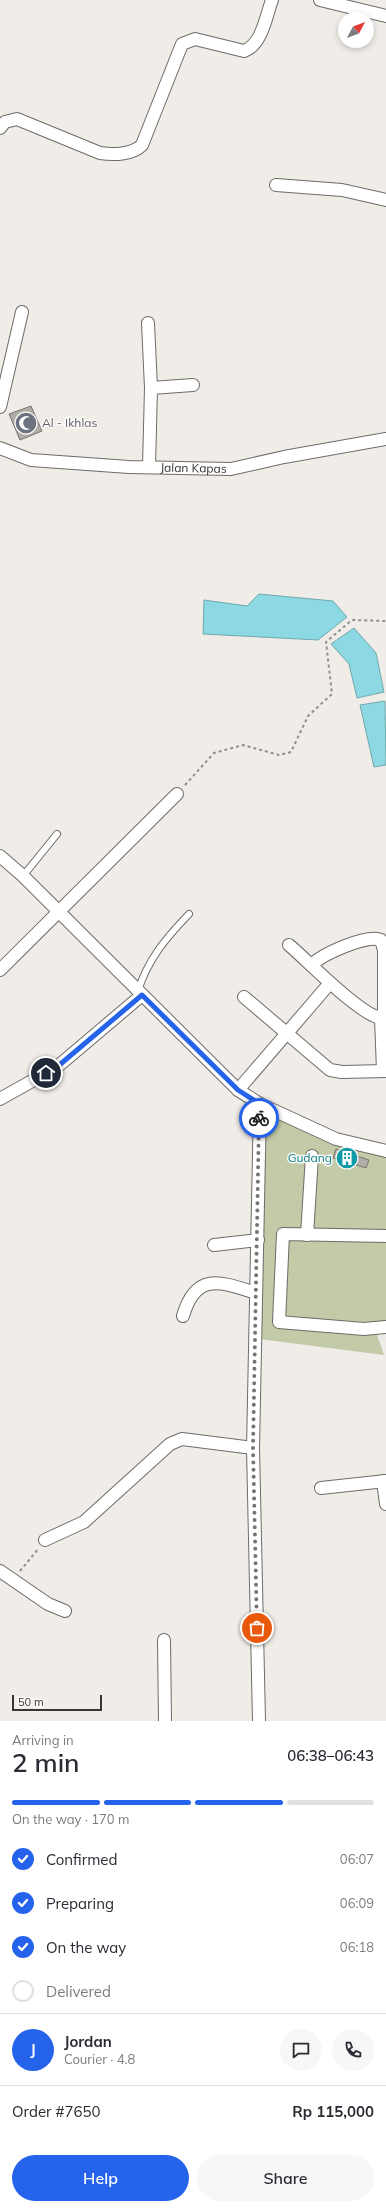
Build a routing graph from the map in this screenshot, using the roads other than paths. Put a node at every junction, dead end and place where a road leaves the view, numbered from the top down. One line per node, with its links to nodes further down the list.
1 (272, 0): 4 (street)
2 (320, 0): 3 (street)
3 (386, 16)
4 (0, 128)
5 (276, 185): 6 (street)
6 (386, 200)
7 (22, 312): 11 (street)
8 (148, 323): 10 (street)
9 (193, 385): 10 (street)
10 (151, 388): 14 (street)
11 (0, 407)
12 (386, 438): 14 (street, Jalan Kapas)
13 (0, 448): 14 (street, Jalan Kapas)
14 (149, 467)
15 (177, 794): 19 (street)
16 (57, 834): 18 (lane)
17 (0, 856): 18 (street)
18 (23, 876): 19 (street)
19 (59, 911): 24 (street); 26 (street)
20 (189, 914): 26 (lane)
21 (383, 938): 23 (street); 28 (street)
22 (289, 945): 23 (street)
23 (312, 965): 25 (street)
24 (0, 970)
25 (330, 982): 28 (street); 29 (street)
26 (140, 993): 31 (street); 32 (street)
27 (244, 997): 29 (street)
28 (381, 1018): 30 (street)
29 (286, 1033): 30 (street); 31 (street)
30 (384, 1071)
31 (238, 1090): 33 (street)
32 (0, 1099)
33 (260, 1104): 34 (street); 38 (street)
34 (386, 1151)
35 (312, 1156): 36 (street)
36 (308, 1235): 37 (street); 42 (street)
37 (386, 1236)
38 (258, 1240): 39 (street); 40 (street)
39 (214, 1245)
40 (256, 1293): 41 (street); 43 (street)
41 (183, 1316)
42 (386, 1327)
43 (253, 1448): 47 (street); 52 (street)
44 (385, 1481): 45 (street); 46 (street)
45 (321, 1488)
46 (386, 1504)
47 (45, 1540)
48 (0, 1571): 49 (street)
49 (65, 1611)
50 (164, 1640): 51 (street)
51 (165, 1721)
52 (259, 1721)

